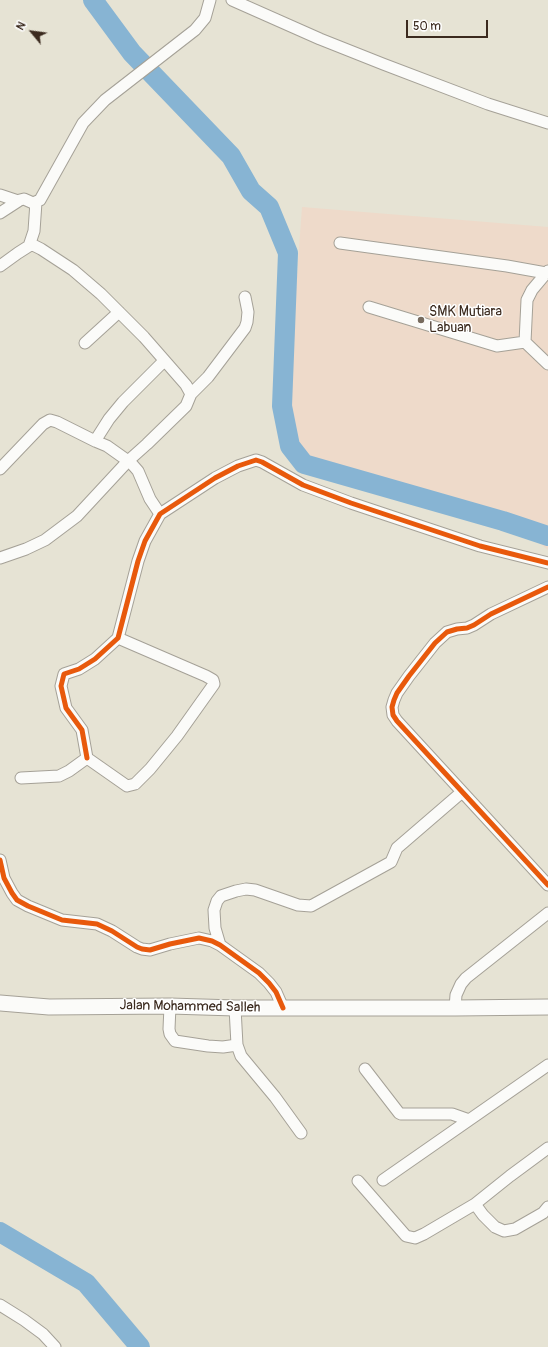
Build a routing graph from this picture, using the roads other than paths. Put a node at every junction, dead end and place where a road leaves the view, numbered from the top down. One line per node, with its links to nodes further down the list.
1 (210, 0): 6 (street)
2 (232, 0): 3 (street)
3 (548, 123)
4 (0, 195): 5 (street)
5 (18, 201): 6 (street); 7 (street)
6 (36, 202): 9 (street)
7 (0, 213)
8 (340, 243): 11 (street)
9 (29, 246): 10 (street); 14 (street)
10 (0, 266)
11 (547, 272): 15 (street)
12 (245, 296): 19 (street)
13 (369, 307): 15 (street)
14 (119, 312): 16 (street); 17 (street)
15 (525, 342): 18 (street)
16 (85, 343)
17 (164, 361): 19 (street); 20 (street)
18 (548, 364)
19 (191, 394): 21 (street)
20 (95, 441): 21 (street); 22 (street)
21 (128, 461): 23 (street); 24 (street)
22 (0, 469)
23 (160, 514): 25 (street); 27 (street)
24 (0, 558)
25 (548, 563)
26 (548, 587): 30 (street)
27 (118, 638): 28 (street); 28 (street)
28 (87, 758): 29 (street)
29 (22, 778)
30 (462, 792): 32 (street); 34 (street)
31 (0, 860): 34 (street)
32 (548, 885)
33 (548, 913): 40 (street)
34 (220, 945): 39 (street)
35 (0, 1003): 36 (main road, Jalan Mohammed Salleh)
36 (170, 1006): 38 (main road, Jalan Mohammed Salleh); 41 (street)
37 (548, 1007): 40 (main road, Jalan Mohammed Salleh)
38 (235, 1008): 39 (main road, Jalan Mohammed Salleh); 41 (street)
39 (283, 1008): 40 (main road, Jalan Mohammed Salleh)
40 (455, 1008)
41 (237, 1045): 45 (street)
42 (548, 1065): 44 (street)
43 (365, 1068): 44 (street)
44 (470, 1120): 47 (street)
45 (301, 1133)
46 (548, 1148): 49 (street)
47 (383, 1180)
48 (358, 1181): 49 (street)
49 (475, 1204): 50 (street)
50 (548, 1207)
51 (0, 1305): 52 (street)
52 (55, 1347)

